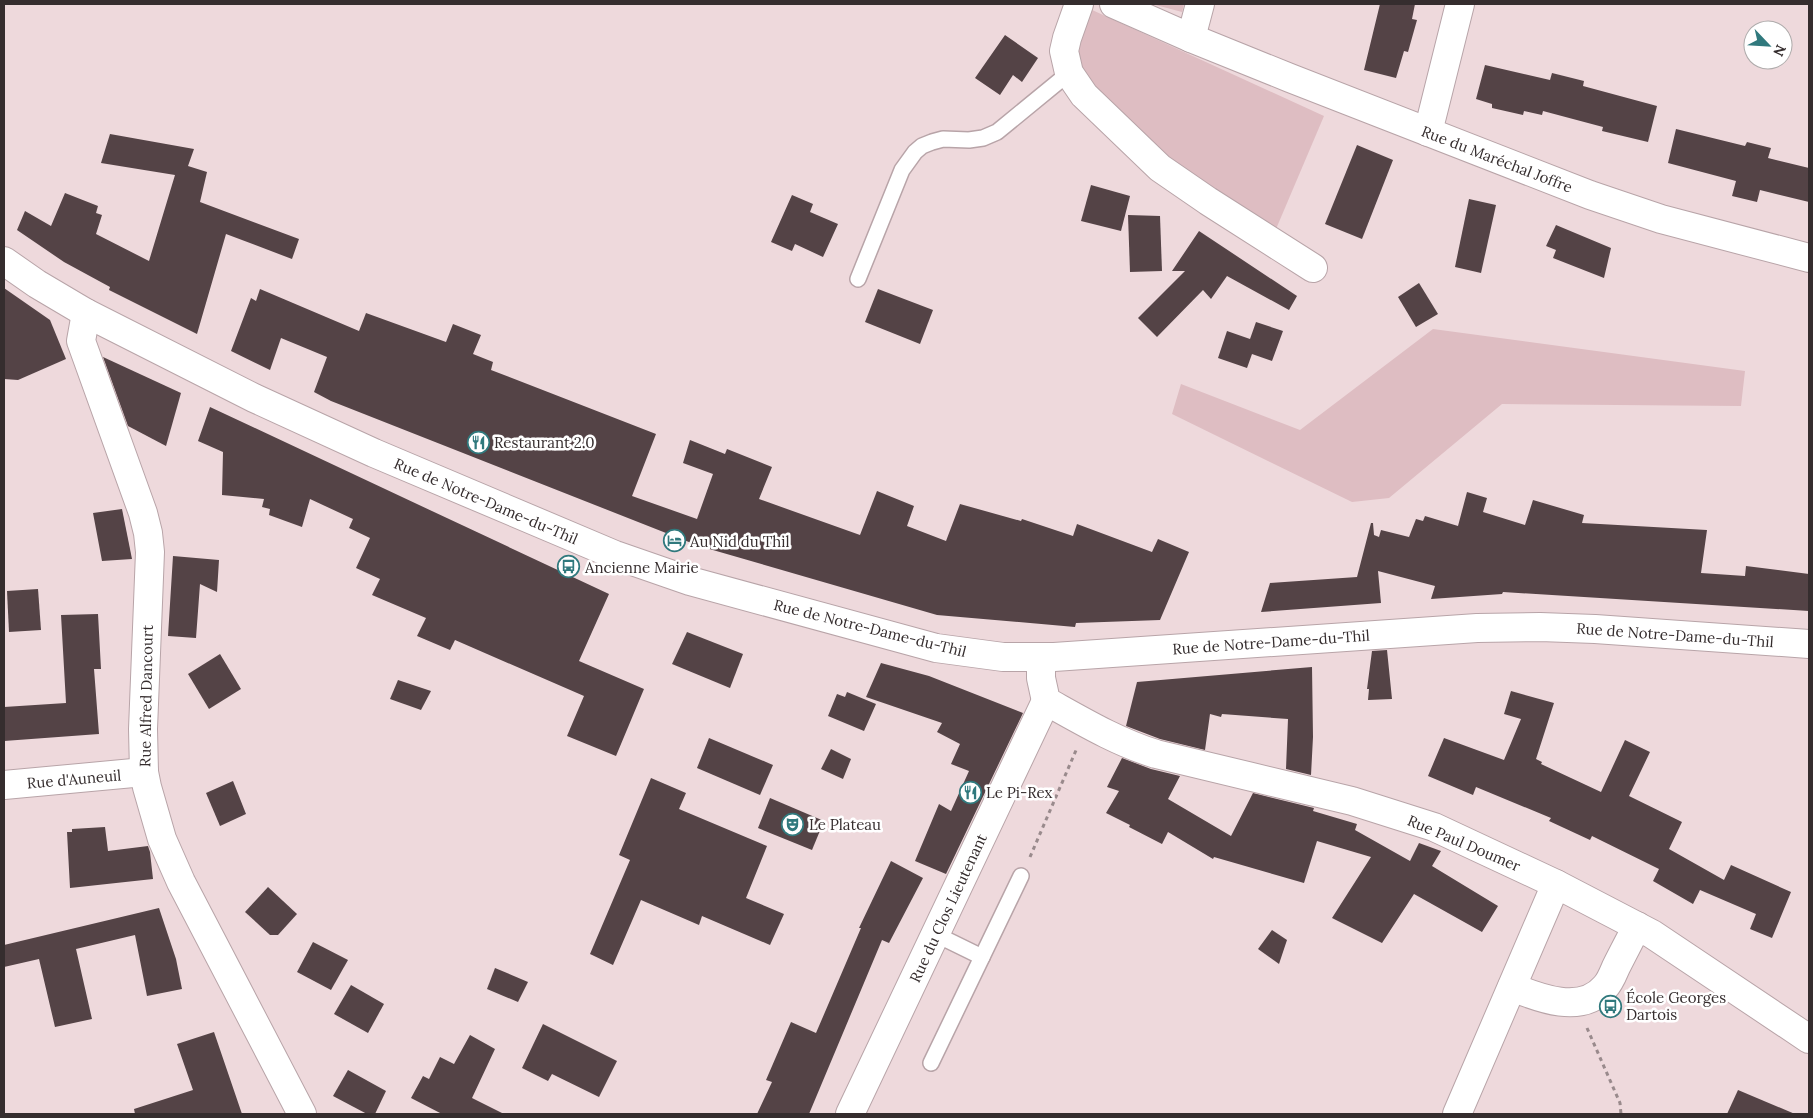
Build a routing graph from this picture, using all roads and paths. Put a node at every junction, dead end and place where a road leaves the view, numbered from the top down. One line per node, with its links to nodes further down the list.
1 (1079, 4): 6 (street)
2 (1200, 4): 5 (street)
3 (1460, 4): 7 (street)
4 (1123, 6): 5 (street, Rue du Maréchal Joffre)
5 (1191, 38): 7 (street, Rue du Maréchal Joffre)
6 (1069, 74): 10 (street); 11 (lane)
7 (1428, 132): 8 (street, Rue du Maréchal Joffre)
8 (1809, 258)
9 (4, 261): 12 (street, Rue de Notre-Dame-du-Thil)
10 (1313, 268)
11 (858, 278)
12 (86, 313): 14 (street, Rue de Notre-Dame-du-Thil); 17 (street, Rue Alfred Dancourt)
13 (1809, 644): 14 (street, Rue de Notre-Dame-du-Thil)
14 (1040, 658): 15 (street)
15 (1046, 701): 16 (street, Rue Paul Doumer); 22 (street, Rue du Clos Lieutenant)
16 (1087, 724): 19 (path); 20 (street, Rue Paul Doumer)
17 (144, 772): 18 (street, Rue d'Auneuil); 28 (street, Rue Alfred Dancourt)
18 (4, 785)
19 (1021, 876): 23 (lane)
20 (1556, 884): 21 (street, Rue Paul Doumer); 24 (street)
21 (1636, 926): 25 (street); 26 (street, Rue Paul Doumer)
22 (935, 934): 23 (lane); 29 (street, Rue du Clos Lieutenant)
23 (982, 957): 27 (lane)
24 (1512, 987): 25 (street); 30 (street)
25 (1576, 1002): 31 (path)
26 (1809, 1040)
27 (931, 1063)
28 (302, 1114)
29 (850, 1114)
30 (1458, 1114)
31 (1622, 1114)

